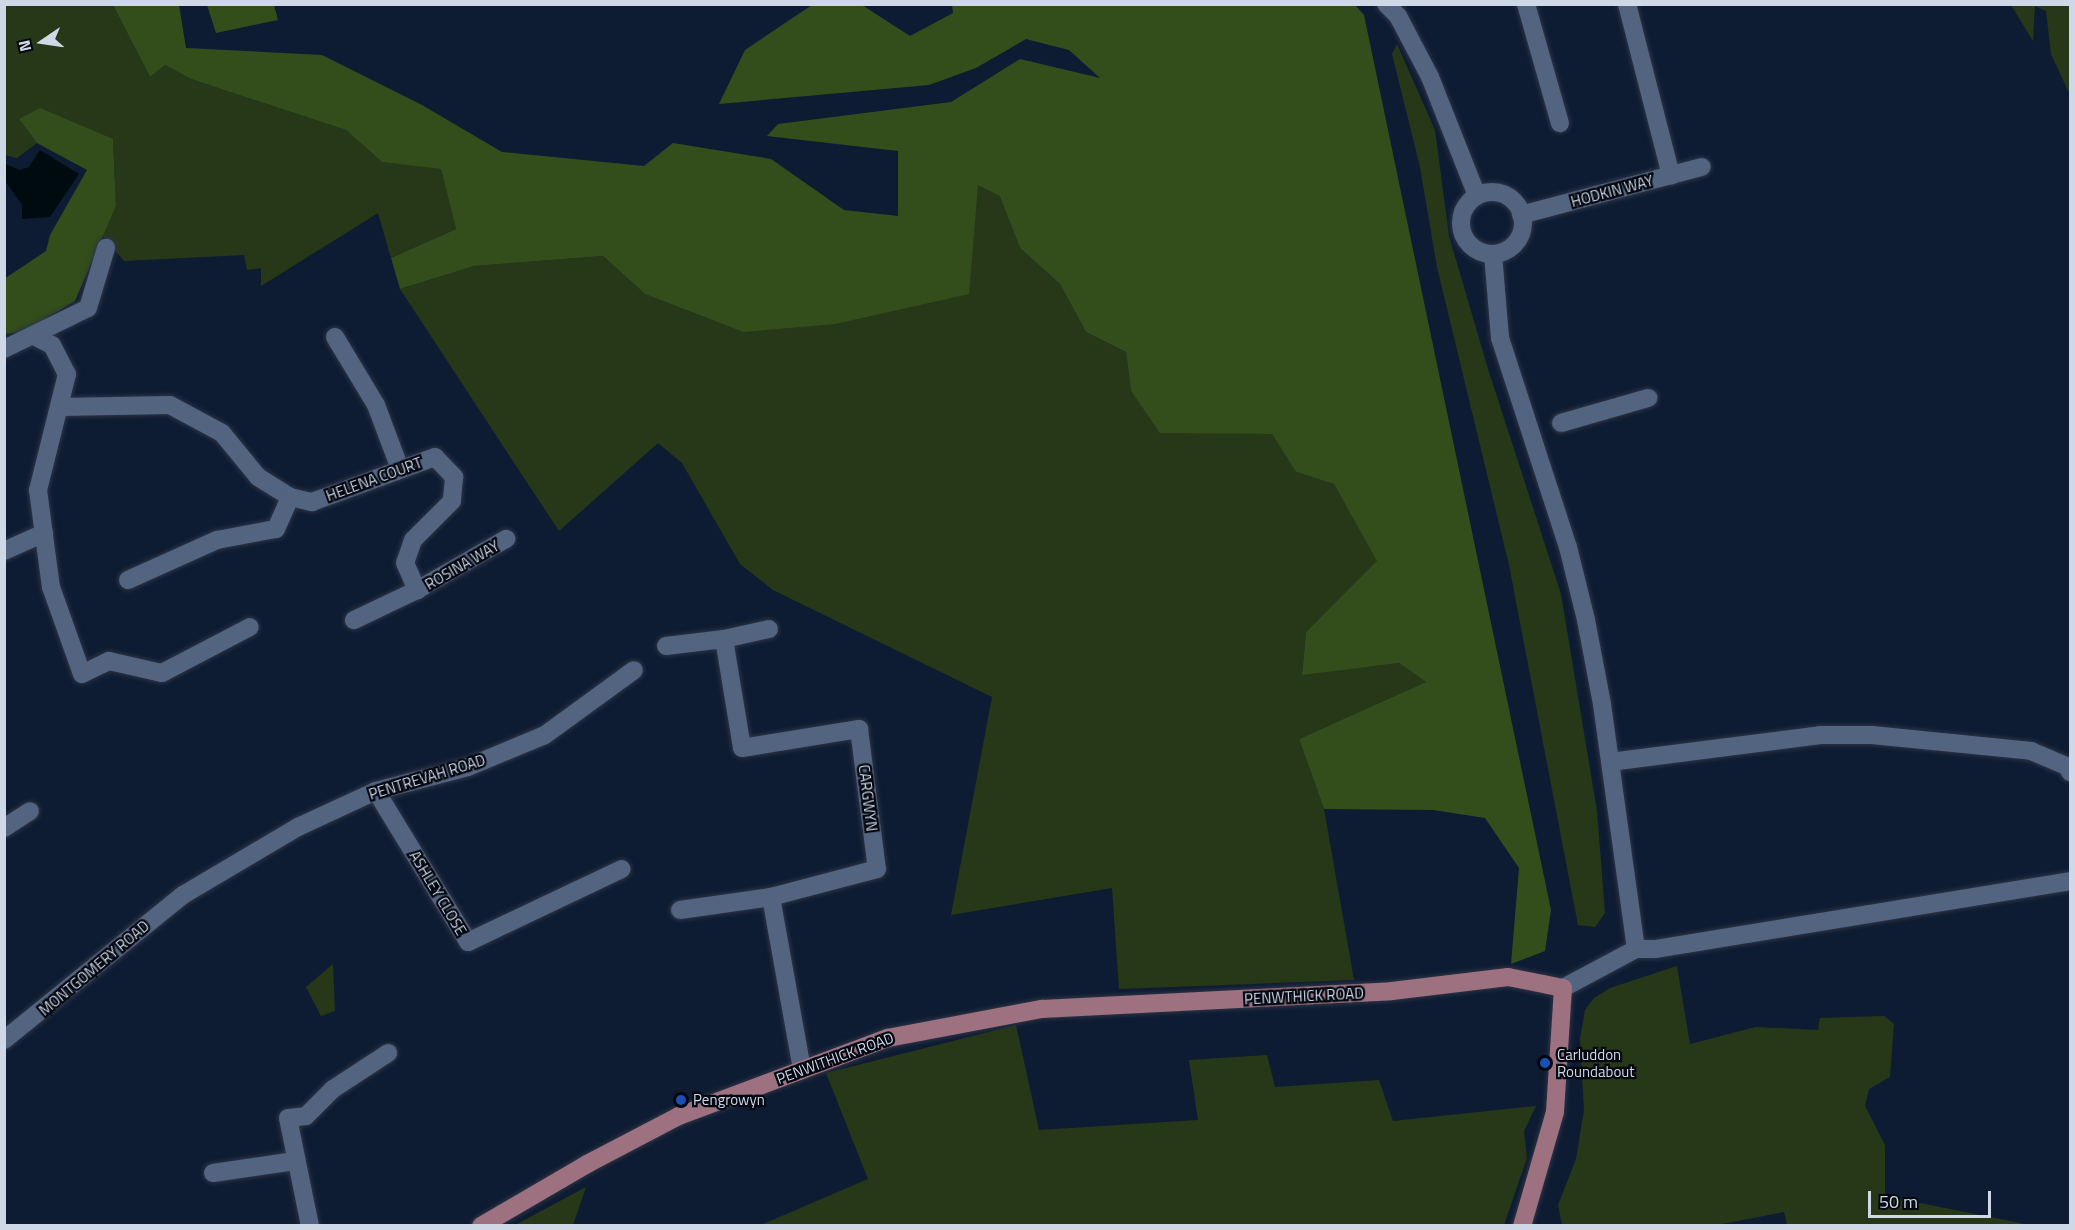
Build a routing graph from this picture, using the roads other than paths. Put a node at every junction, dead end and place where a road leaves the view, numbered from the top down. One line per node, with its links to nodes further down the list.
1 (1386, 4): 7 (street)
2 (1526, 4): 4 (street)
3 (1627, 4): 6 (street)
4 (1560, 123)
5 (1702, 167): 6 (street, HODKIN WAY)
6 (1671, 175): 8 (street, HODKIN WAY)
7 (1477, 196): 8 (street); 10 (street)
8 (1521, 215): 10 (street)
9 (106, 248): 11 (street)
10 (1493, 254): 31 (street)
11 (36, 337): 13 (street); 15 (street)
12 (336, 337): 18 (street)
13 (4, 349)
14 (1648, 398): 16 (street)
15 (60, 407): 19 (street); 20 (street)
16 (1561, 423)
17 (435, 457): 18 (street, HELENA COURT); 24 (street, ROSINA WAY)
18 (400, 469): 19 (street, HELENA COURT)
19 (290, 497): 23 (street)
20 (44, 533): 22 (street); 26 (street)
21 (506, 539): 24 (street, ROSINA WAY)
22 (4, 551)
23 (128, 580)
24 (417, 590): 25 (street, ROSINA WAY)
25 (354, 620)
26 (250, 627)
27 (769, 629): 28 (street)
28 (724, 639): 29 (street); 39 (street, CARGWYN)
29 (666, 646)
30 (634, 670): 33 (street, PENTREVAH ROAD)
31 (1610, 762): 32 (street); 41 (street)
32 (2070, 772)
33 (376, 791): 36 (street, ASHLEY CLOSE); 38 (street, PENTREVAH ROAD)
34 (30, 811): 35 (street)
35 (4, 828)
36 (622, 869)
37 (2070, 881): 41 (street)
38 (183, 895): 44 (street, MONTGOMERY ROAD)
39 (771, 897): 40 (street); 46 (street)
40 (680, 910)
41 (1636, 949): 42 (street)
42 (1563, 988): 43 (main road, PENWTHICK ROAD); 51 (main road)
43 (1042, 1009): 46 (main road, PENWITHICK ROAD)
44 (4, 1040)
45 (388, 1053): 47 (street)
46 (802, 1069): 50 (main road, PENWITHICK ROAD)
47 (295, 1161): 48 (street); 49 (street)
48 (213, 1173)
49 (310, 1226)
50 (481, 1226)
51 (1522, 1226)

